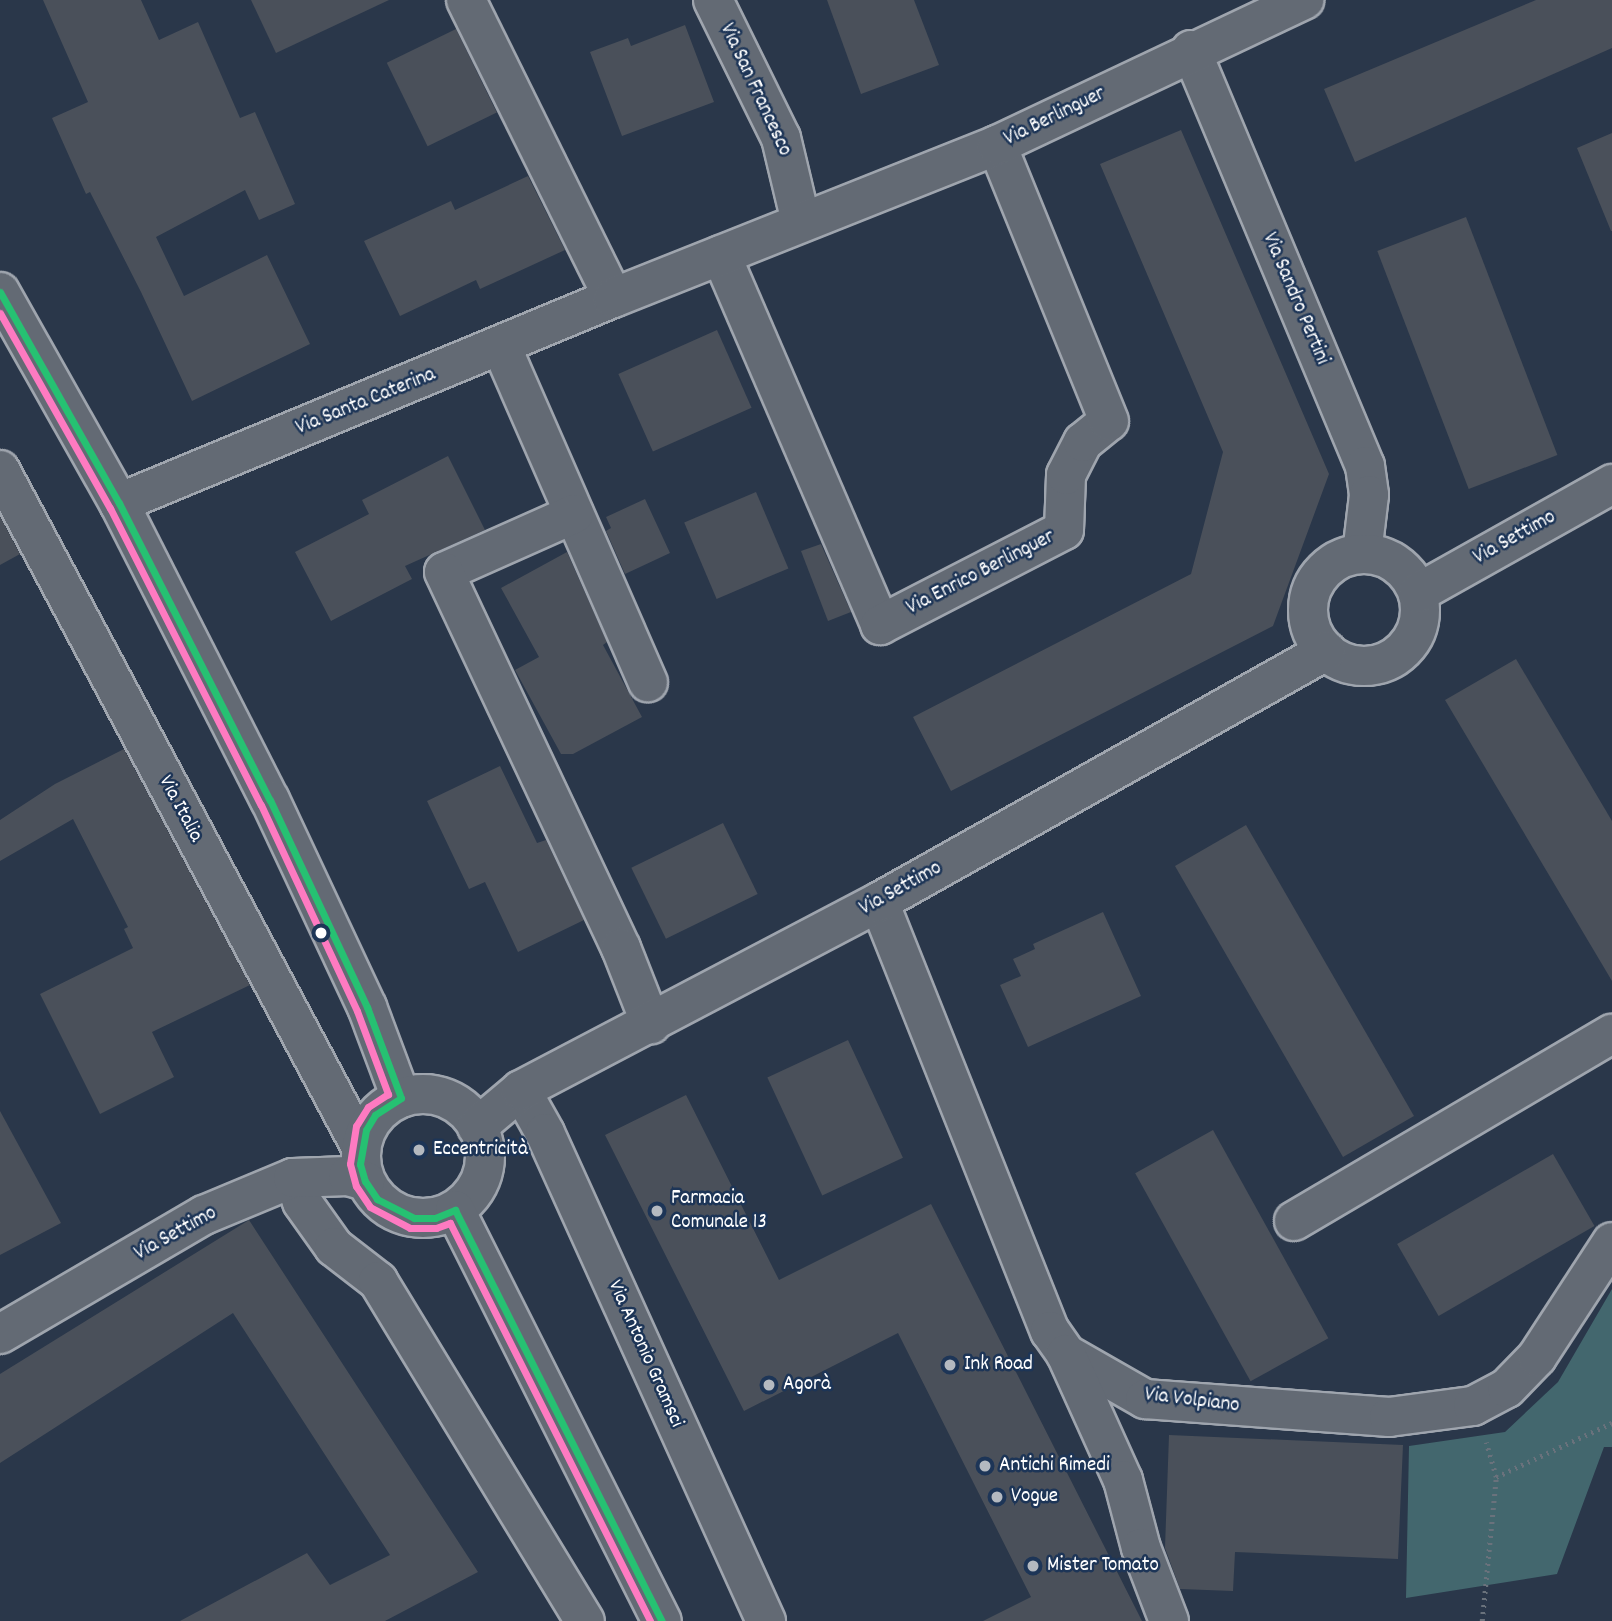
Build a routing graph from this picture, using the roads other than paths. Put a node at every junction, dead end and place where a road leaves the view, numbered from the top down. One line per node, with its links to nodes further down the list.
1 (466, 0): 9 (street)
2 (713, 0): 6 (street, Via San Francesco)
3 (1304, 0): 4 (street, Via Berlinguer)
4 (1191, 50): 5 (street, Via Berlinguer); 15 (street, Via Sandro Pertini)
5 (997, 145): 6 (street, Via Berlinguer); 7 (street, Via Enrico Berlinguer)
6 (801, 222): 7 (street, Via Santa Caterina)
7 (721, 255): 9 (street, Via Santa Caterina)
8 (0, 292): 13 (street)
9 (612, 298): 10 (street, Via Santa Caterina)
10 (501, 346): 13 (street, Via Santa Caterina); 14 (street)
11 (0, 470): 25 (street, Via Italia)
12 (1612, 484): 16 (street, Via Settimo)
13 (119, 503): 23 (street)
14 (574, 513): 18 (street); 20 (street)
15 (1362, 554): 16 (street); 17 (street)
16 (1418, 593): 17 (street)
17 (1326, 651): 19 (street, Via Settimo)
18 (648, 682)
19 (880, 902): 20 (street, Via Settimo); 31 (street, Via Volpiano)
20 (651, 1024): 22 (street, Via Settimo)
21 (1612, 1034): 28 (street)
22 (521, 1090): 24 (street, Via Settimo); 34 (street, Via Antonio Gramsci)
23 (401, 1098): 24 (street); 25 (street)
24 (478, 1126): 27 (street)
25 (363, 1164): 26 (street, Via Settimo); 27 (street)
26 (293, 1178): 30 (street, Via Settimo); 32 (street)
27 (455, 1210): 33 (street)
28 (1294, 1221)
29 (1611, 1245): 31 (street, Via Volpiano)
30 (0, 1334)
31 (1066, 1354): 35 (street)
32 (585, 1621)
33 (662, 1621)
34 (765, 1621)
35 (1169, 1621)

